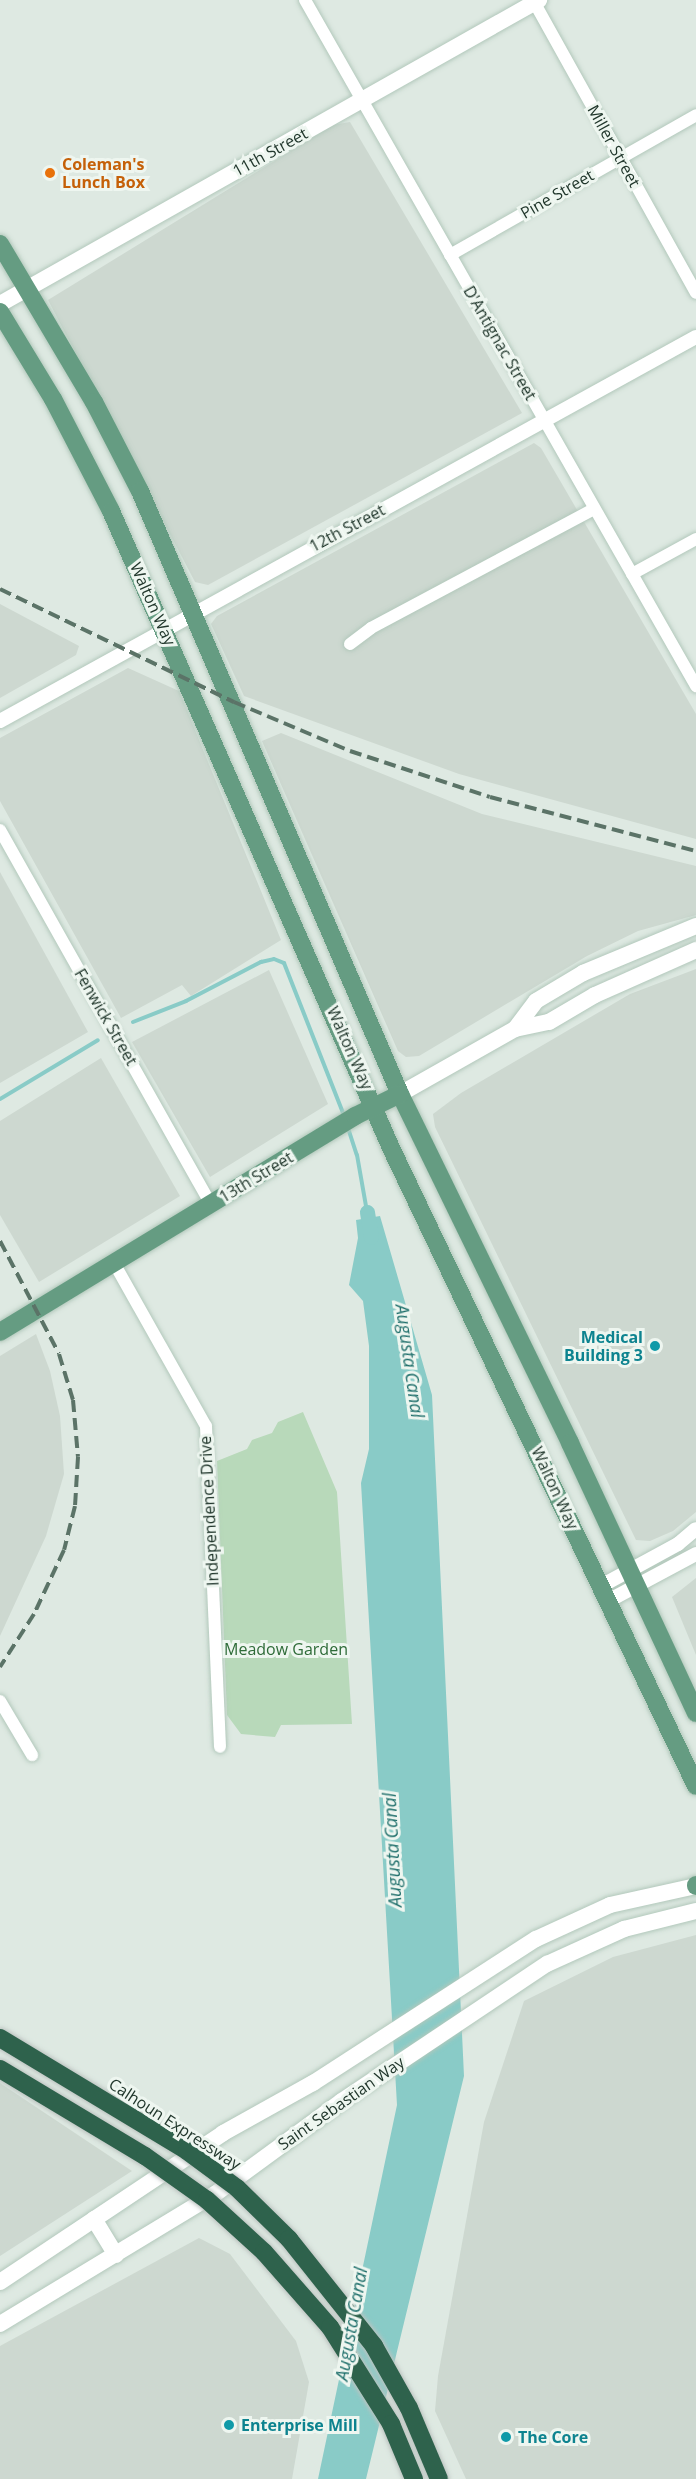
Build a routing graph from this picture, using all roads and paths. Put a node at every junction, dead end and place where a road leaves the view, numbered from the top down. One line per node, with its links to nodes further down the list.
1 (305, 0): 3 (street, D'Antignac Street)
2 (535, 1): 3 (main road, 11th Street); 5 (street, Miller Street)
3 (362, 100): 7 (street, D'Antignac Street); 8 (main road, 11th Street)
4 (696, 115): 5 (street, Pine Street)
5 (621, 158): 7 (street, Pine Street); 9 (street, Miller Street)
6 (0, 244): 8 (main road, Walton Way)
7 (450, 255): 13 (street, D'Antignac Street)
8 (27, 289): 10 (main road, 11th Street); 17 (main road, Walton Way)
9 (696, 293)
10 (0, 304)
11 (0, 312): 18 (main road, Walton Way)
12 (696, 337): 13 (street, 12th Street)
13 (545, 421): 14 (street, D'Antignac Street); 17 (street, 12th Street)
14 (594, 509): 16 (street, D'Antignac Street); 19 (street)
15 (696, 539): 16 (street)
16 (632, 574): 20 (street, D'Antignac Street)
17 (196, 613): 18 (street, 12th Street); 26 (main road, Walton Way)
18 (165, 630): 21 (street, 12th Street); 27 (main road, Walton Way)
19 (350, 644)
20 (696, 686)
21 (0, 721)
22 (0, 830): 28 (street, Fenwick Street)
23 (696, 926): 25 (main road, 13th Street)
24 (696, 950): 25 (main road, 13th Street)
25 (515, 1029): 26 (main road, 13th Street)
26 (400, 1094): 27 (main road, 13th Street); 33 (main road, Walton Way)
27 (376, 1106): 28 (main road, 13th Street); 34 (main road, Walton Way)
28 (211, 1204): 29 (main road, 13th Street)
29 (114, 1263): 30 (main road, 13th Street); 37 (street, Independence Drive)
30 (0, 1332)
31 (696, 1529): 33 (street)
32 (696, 1554): 33 (street)
33 (633, 1578): 34 (street); 36 (main road, Walton Way)
34 (605, 1593): 39 (main road, Walton Way)
35 (0, 1701): 38 (street)
36 (696, 1713)
37 (220, 1747)
38 (32, 1755)
39 (696, 1786)
40 (693, 1886): 44 (main road, Saint Sebastian Way, bridge)
41 (692, 1912): 45 (main road, Saint Sebastian Way, bridge)
42 (0, 2038): 49 (highway, Calhoun Expressway, bridge)
43 (0, 2068): 48 (highway, bridge)
44 (94, 2219): 45 (main road); 46 (main road, Saint Sebastian Way)
45 (116, 2255): 47 (main road, Saint Sebastian Way)
46 (0, 2282)
47 (0, 2324)
48 (414, 2479)
49 (439, 2479)

